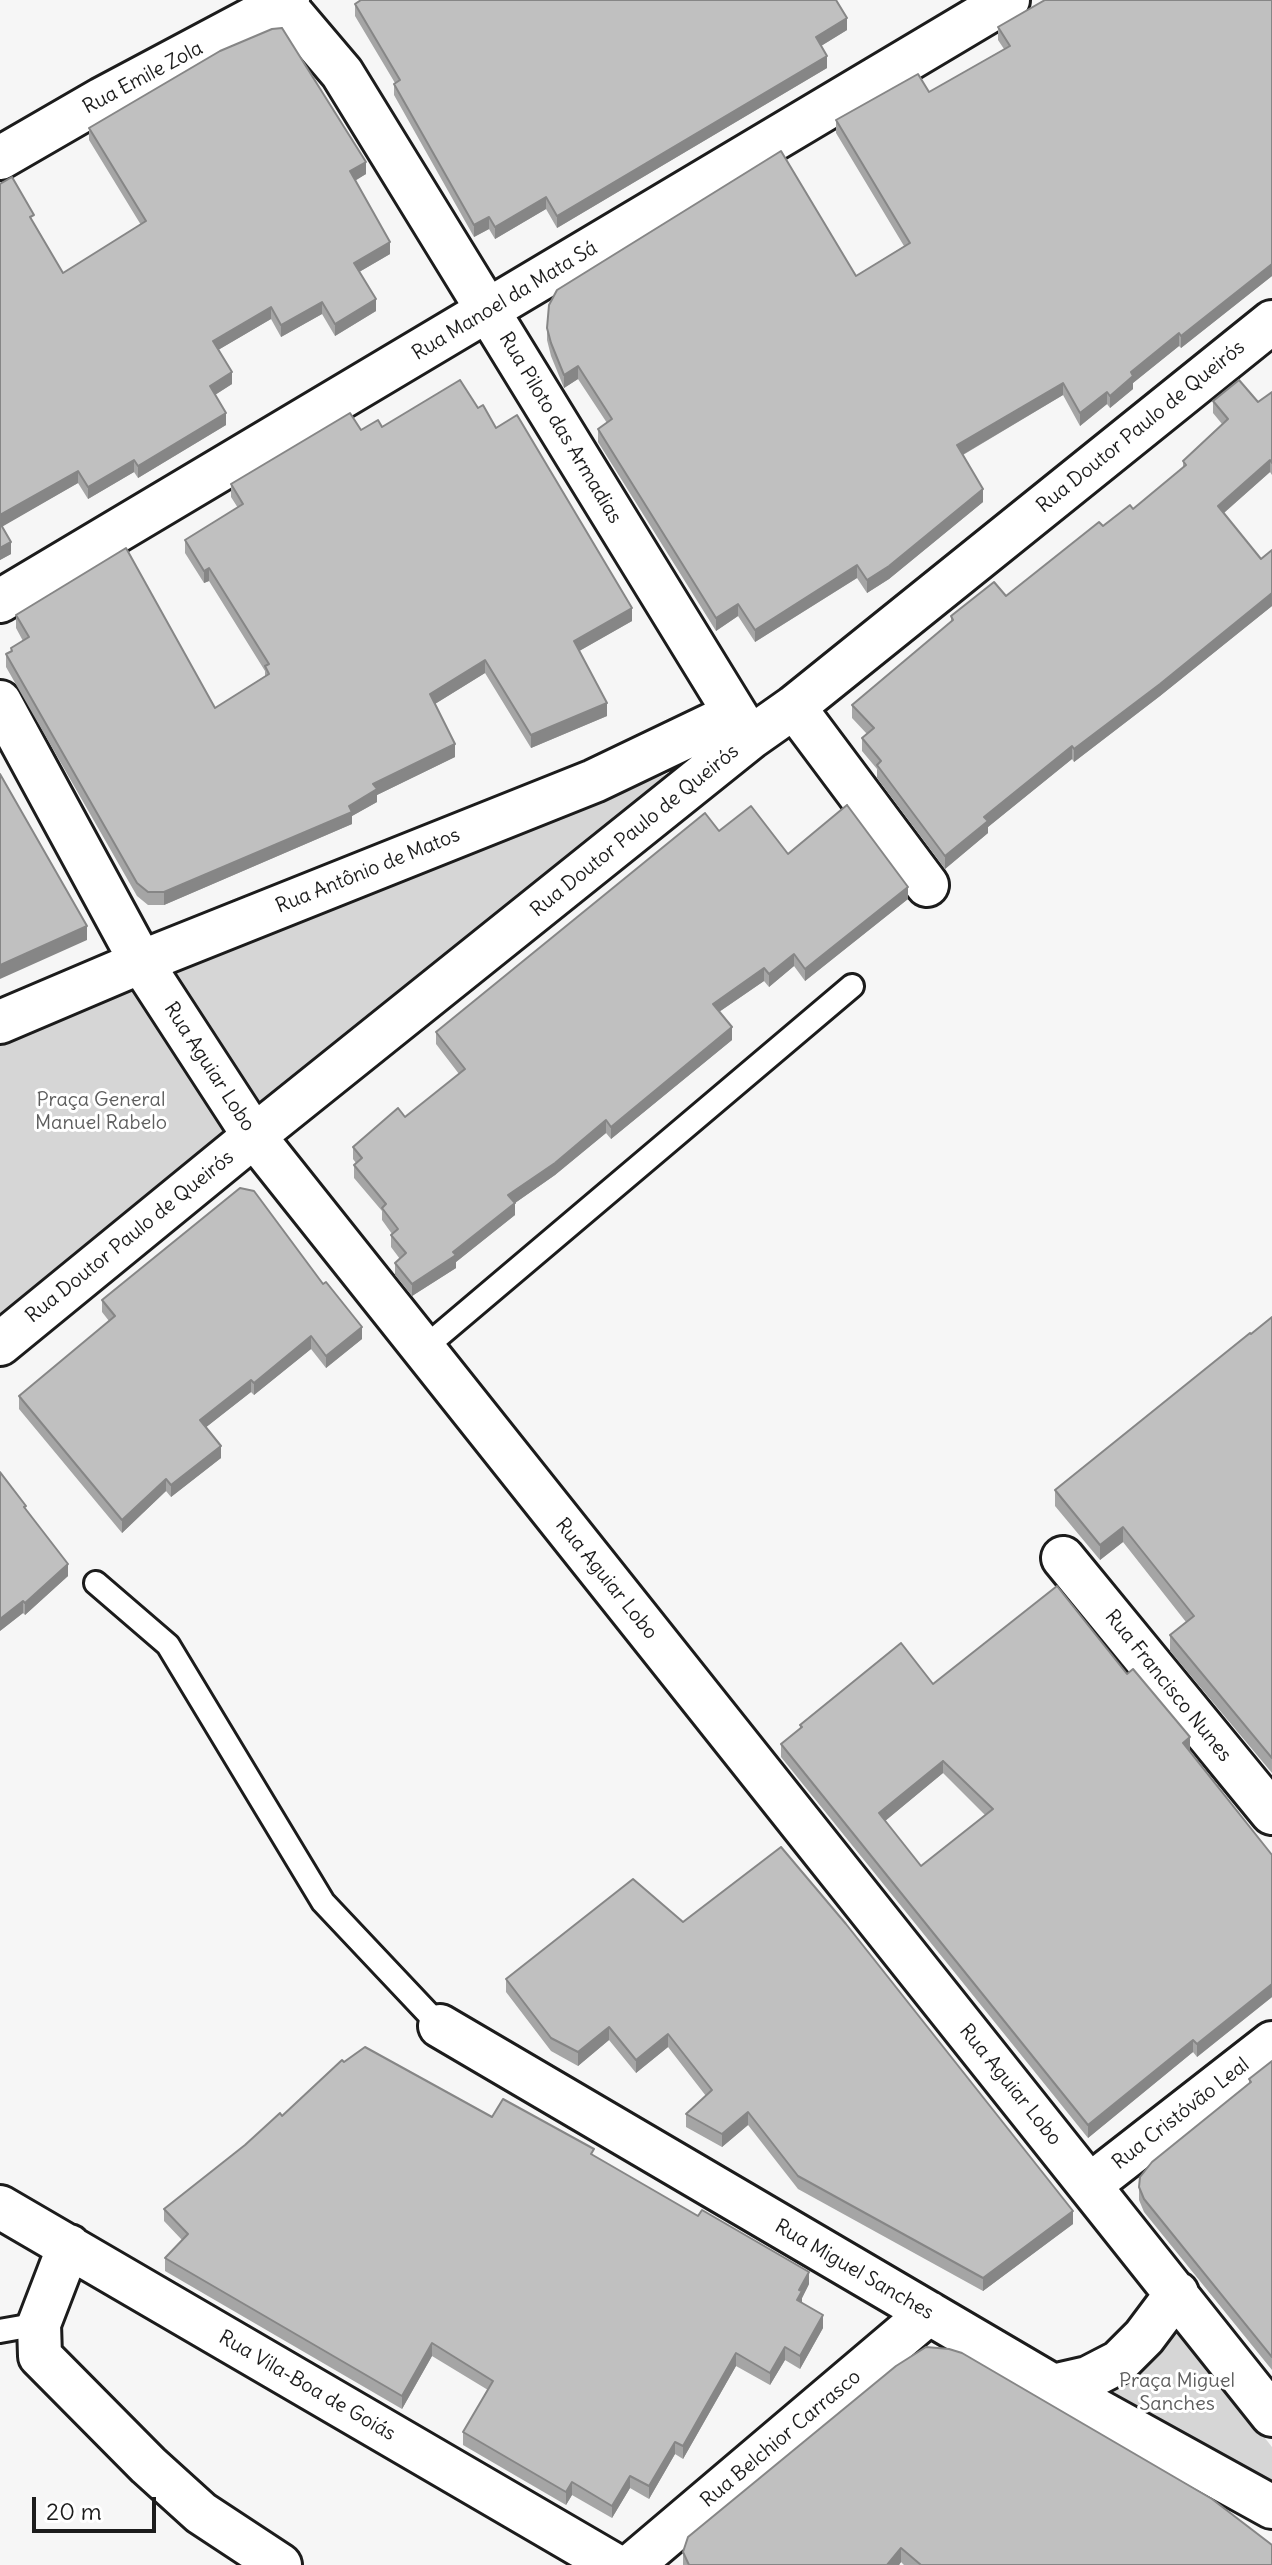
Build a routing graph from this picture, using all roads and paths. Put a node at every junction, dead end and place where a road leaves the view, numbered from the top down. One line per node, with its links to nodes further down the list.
1 (1008, 0): 4 (street, Rua Manoel da Mata Sá)
2 (284, 1): 3 (street, Rua Emile Zola); 4 (street, Rua Piloto das Armadias)
3 (0, 158)
4 (489, 311): 6 (street, Rua Manoel da Mata Sá); 9 (street, Rua Piloto das Armadias)
5 (1272, 322): 8 (street, Rua Doutor Paulo de Queirós)
6 (0, 601)
7 (0, 702): 11 (street, Rua Aguiar Lobo)
8 (794, 707): 9 (street, Rua Doutor Paulo de Queirós); 10 (street)
9 (742, 726): 11 (street, Rua Antônio de Matos); 14 (street, Rua Doutor Paulo de Queirós)
10 (927, 885)
11 (141, 962): 13 (street, Rua Antônio de Matos); 14 (street, Rua Aguiar Lobo)
12 (852, 986): 16 (lane)
13 (0, 1022)
14 (254, 1136): 15 (street, Rua Doutor Paulo de Queirós); 16 (street, Rua Aguiar Lobo)
15 (0, 1344)
16 (423, 1349): 22 (street, Rua Aguiar Lobo)
17 (1063, 1558): 19 (street, Rua Francisco Nunes)
18 (96, 1583): 20 (lane)
19 (1272, 1813)
20 (440, 2026): 26 (street, Rua Miguel Sanches)
21 (1272, 2043): 22 (street, Rua Cristóvão Leal)
22 (1090, 2185): 25 (street, Rua Aguiar Lobo)
23 (0, 2207): 24 (street, Rua Vila-Boa de Goiás)
24 (69, 2246): 27 (street); 32 (street, Rua Vila-Boa de Goiás)
25 (1177, 2293): 28 (street); 29 (street, Rua Aguiar Lobo)
26 (929, 2313): 28 (street, Rua Miguel Sanches); 33 (street, Rua Belchior Carrasco)
27 (19, 2328): 31 (street)
28 (1053, 2386): 30 (street, Rua Miguel Sanches)
29 (1272, 2415)
30 (1272, 2507)
31 (280, 2565)
32 (614, 2565)
33 (632, 2565)

